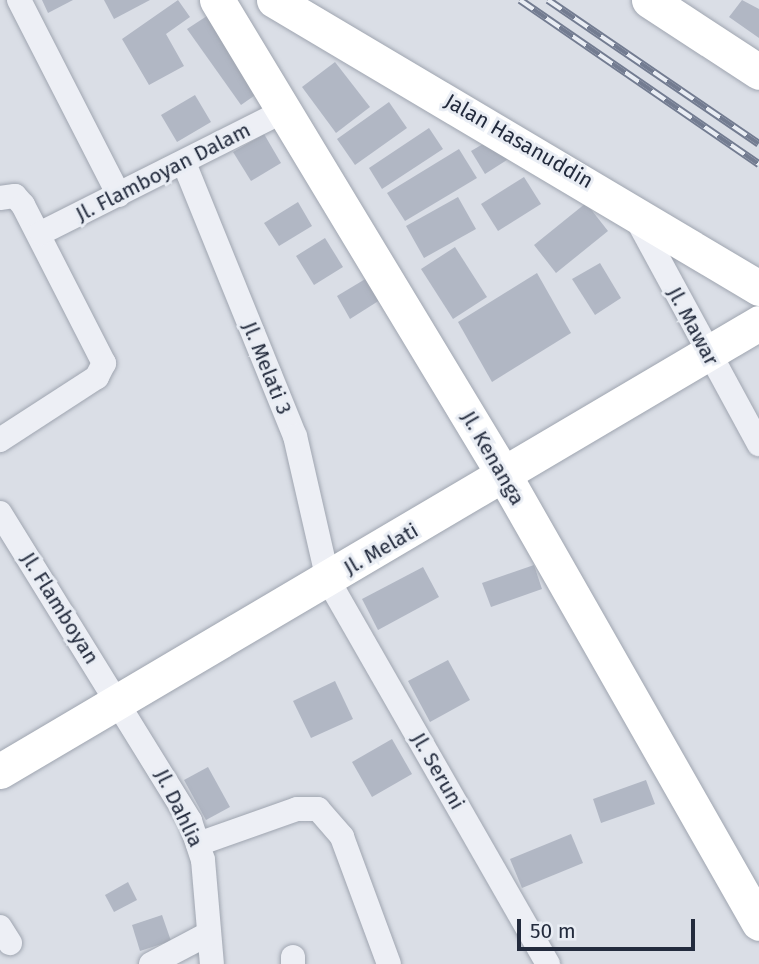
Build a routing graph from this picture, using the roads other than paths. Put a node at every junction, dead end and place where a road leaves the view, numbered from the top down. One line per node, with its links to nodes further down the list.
1 (19, 0): 8 (street)
2 (217, 0): 6 (street, Jl. Kenanga)
3 (274, 0): 10 (street, Jalan Hasanuddin)
4 (649, 0): 5 (street)
5 (759, 72)
6 (284, 111): 7 (street, Jl. Flamboyan Dalam); 17 (street, Jl. Kenanga)
7 (184, 163): 8 (street, Jl. Flamboyan Dalam); 19 (street, Jl. Melati 3)
8 (120, 195): 11 (street, Jl. Flamboyan Dalam)
9 (0, 198): 11 (street)
10 (631, 207): 12 (street, Jalan Hasanuddin); 14 (street, Jl. Mawar)
11 (41, 233): 15 (street)
12 (759, 288)
13 (759, 323): 14 (street, Jl. Melati)
14 (707, 355): 16 (street, Jl. Mawar); 17 (street, Jl. Melati)
15 (0, 440)
16 (759, 444)
17 (505, 477): 19 (street, Jl. Melati); 23 (street, Jl. Kenanga)
18 (0, 513): 20 (street, Jl. Flamboyan)
19 (328, 580): 20 (street, Jl. Melati); 28 (street, Jl. Seruni)
20 (120, 703): 21 (street, Jl. Melati); 22 (street, Jl. Dahlia)
21 (0, 771)
22 (198, 844): 24 (street, Jl. Dahlia); 27 (street)
23 (759, 922)
24 (208, 934): 25 (street); 26 (street, Jl. Dahlia)
25 (151, 964)
26 (212, 964)
27 (389, 964)
28 (548, 964)

